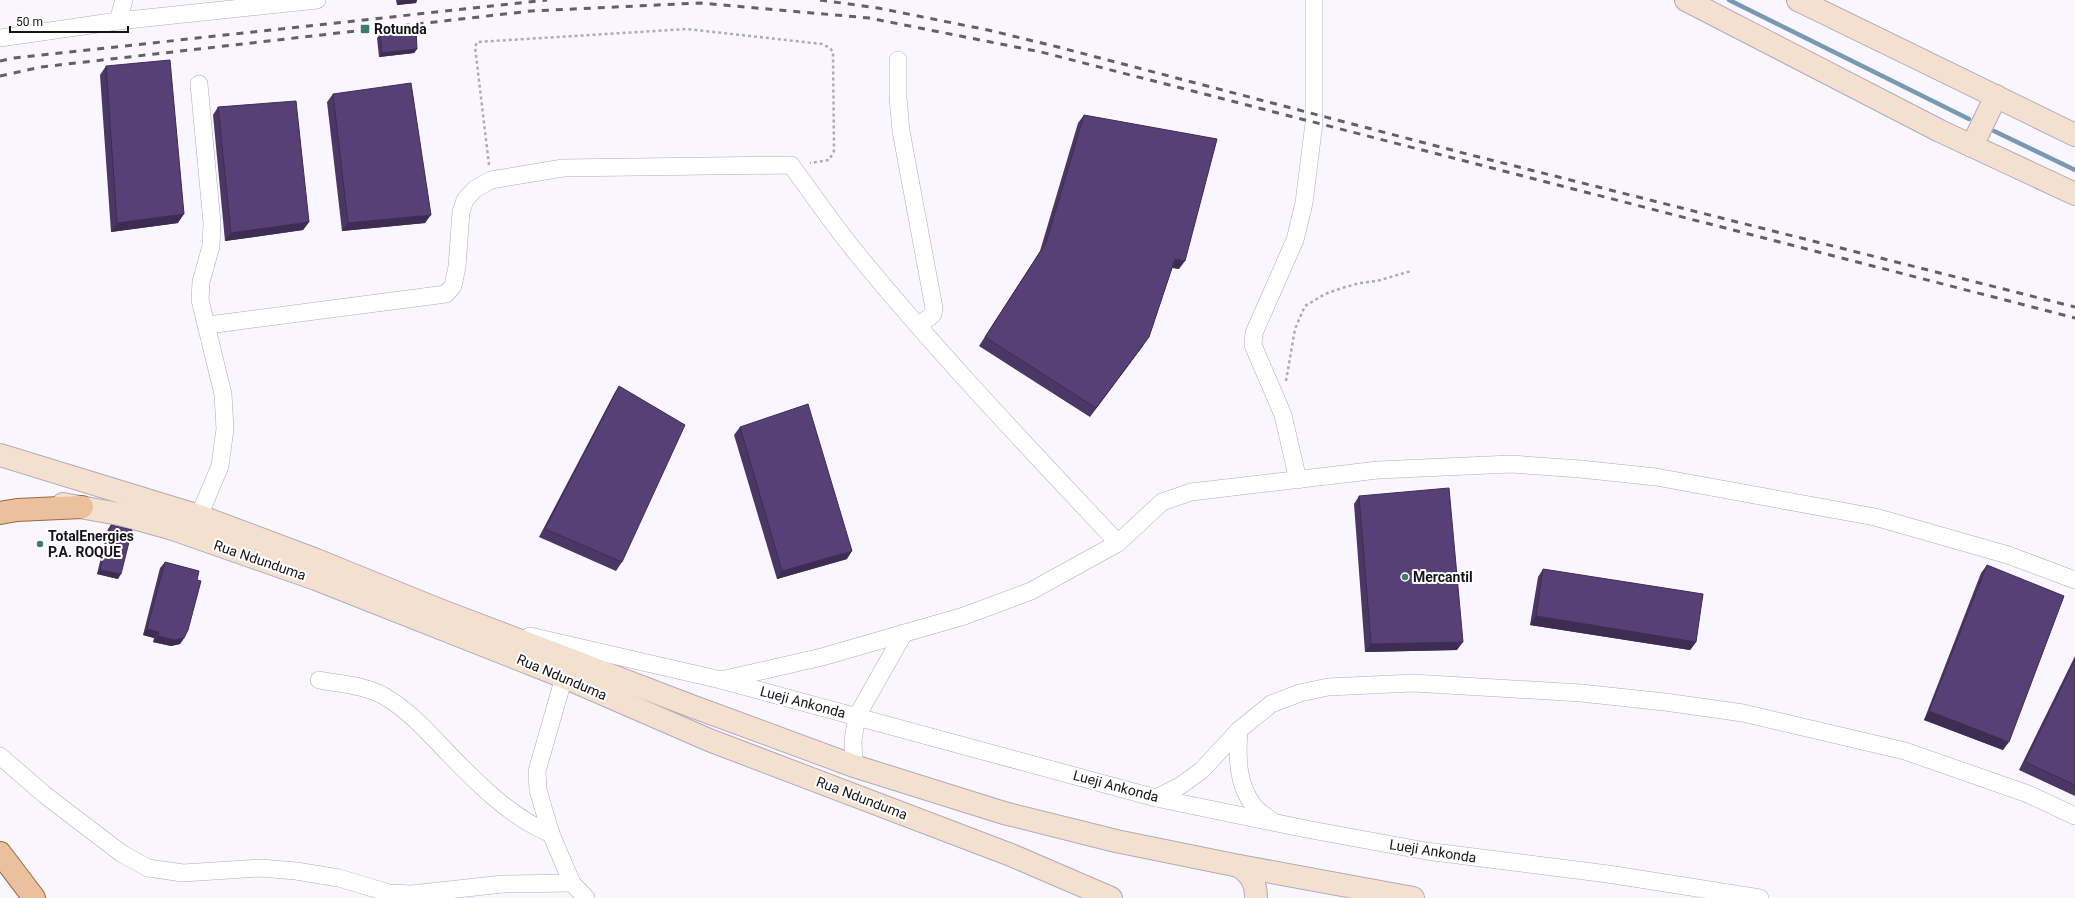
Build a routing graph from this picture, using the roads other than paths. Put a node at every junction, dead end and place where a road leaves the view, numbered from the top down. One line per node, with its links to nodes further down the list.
1 (124, 0): 6 (street)
2 (317, 0): 6 (street)
3 (1314, 0): 17 (street)
4 (1686, 0): 12 (main road)
5 (1798, 0): 10 (main road)
6 (118, 21): 7 (street)
7 (0, 38)
8 (898, 60): 15 (street)
9 (199, 84): 14 (street)
10 (1996, 96): 11 (main road); 12 (main road)
11 (2075, 134)
12 (1972, 146): 13 (main road)
13 (2075, 194)
14 (208, 325): 15 (street); 21 (street)
15 (919, 326): 22 (street)
16 (0, 455): 21 (main road, Rua Ndunduma)
17 (1298, 480): 22 (street); 23 (street)
18 (0, 502): 19 (main road, Rua Ndunduma)
19 (82, 507): 20 (main road); 26 (main road, Rua Ndunduma)
20 (0, 513)
21 (199, 516): 24 (main road, Rua Ndunduma)
22 (1118, 542): 25 (street)
23 (2075, 580)
24 (481, 625): 28 (street, Lueji Ankonda); 32 (main road, Rua Ndunduma)
25 (904, 633): 28 (street); 29 (street)
26 (564, 677): 36 (street); 42 (main road, Rua Ndunduma)
27 (319, 680): 36 (street)
28 (721, 680): 29 (street, Lueji Ankonda)
29 (857, 716): 32 (street); 33 (street, Lueji Ankonda)
30 (1239, 730): 33 (street); 34 (street); 35 (street)
31 (0, 756): 39 (street)
32 (854, 766): 38 (main road, Rua Ndunduma)
33 (1156, 798): 35 (street, Lueji Ankonda)
34 (2075, 816)
35 (1275, 823): 45 (street, Lueji Ankonda)
36 (551, 834): 39 (street)
37 (0, 853): 40 (main road)
38 (1239, 866): 43 (main road); 44 (main road)
39 (572, 883): 41 (street)
40 (34, 898)
41 (586, 898)
42 (1109, 898)
43 (1256, 898)
44 (1413, 898)
45 (1760, 898)

